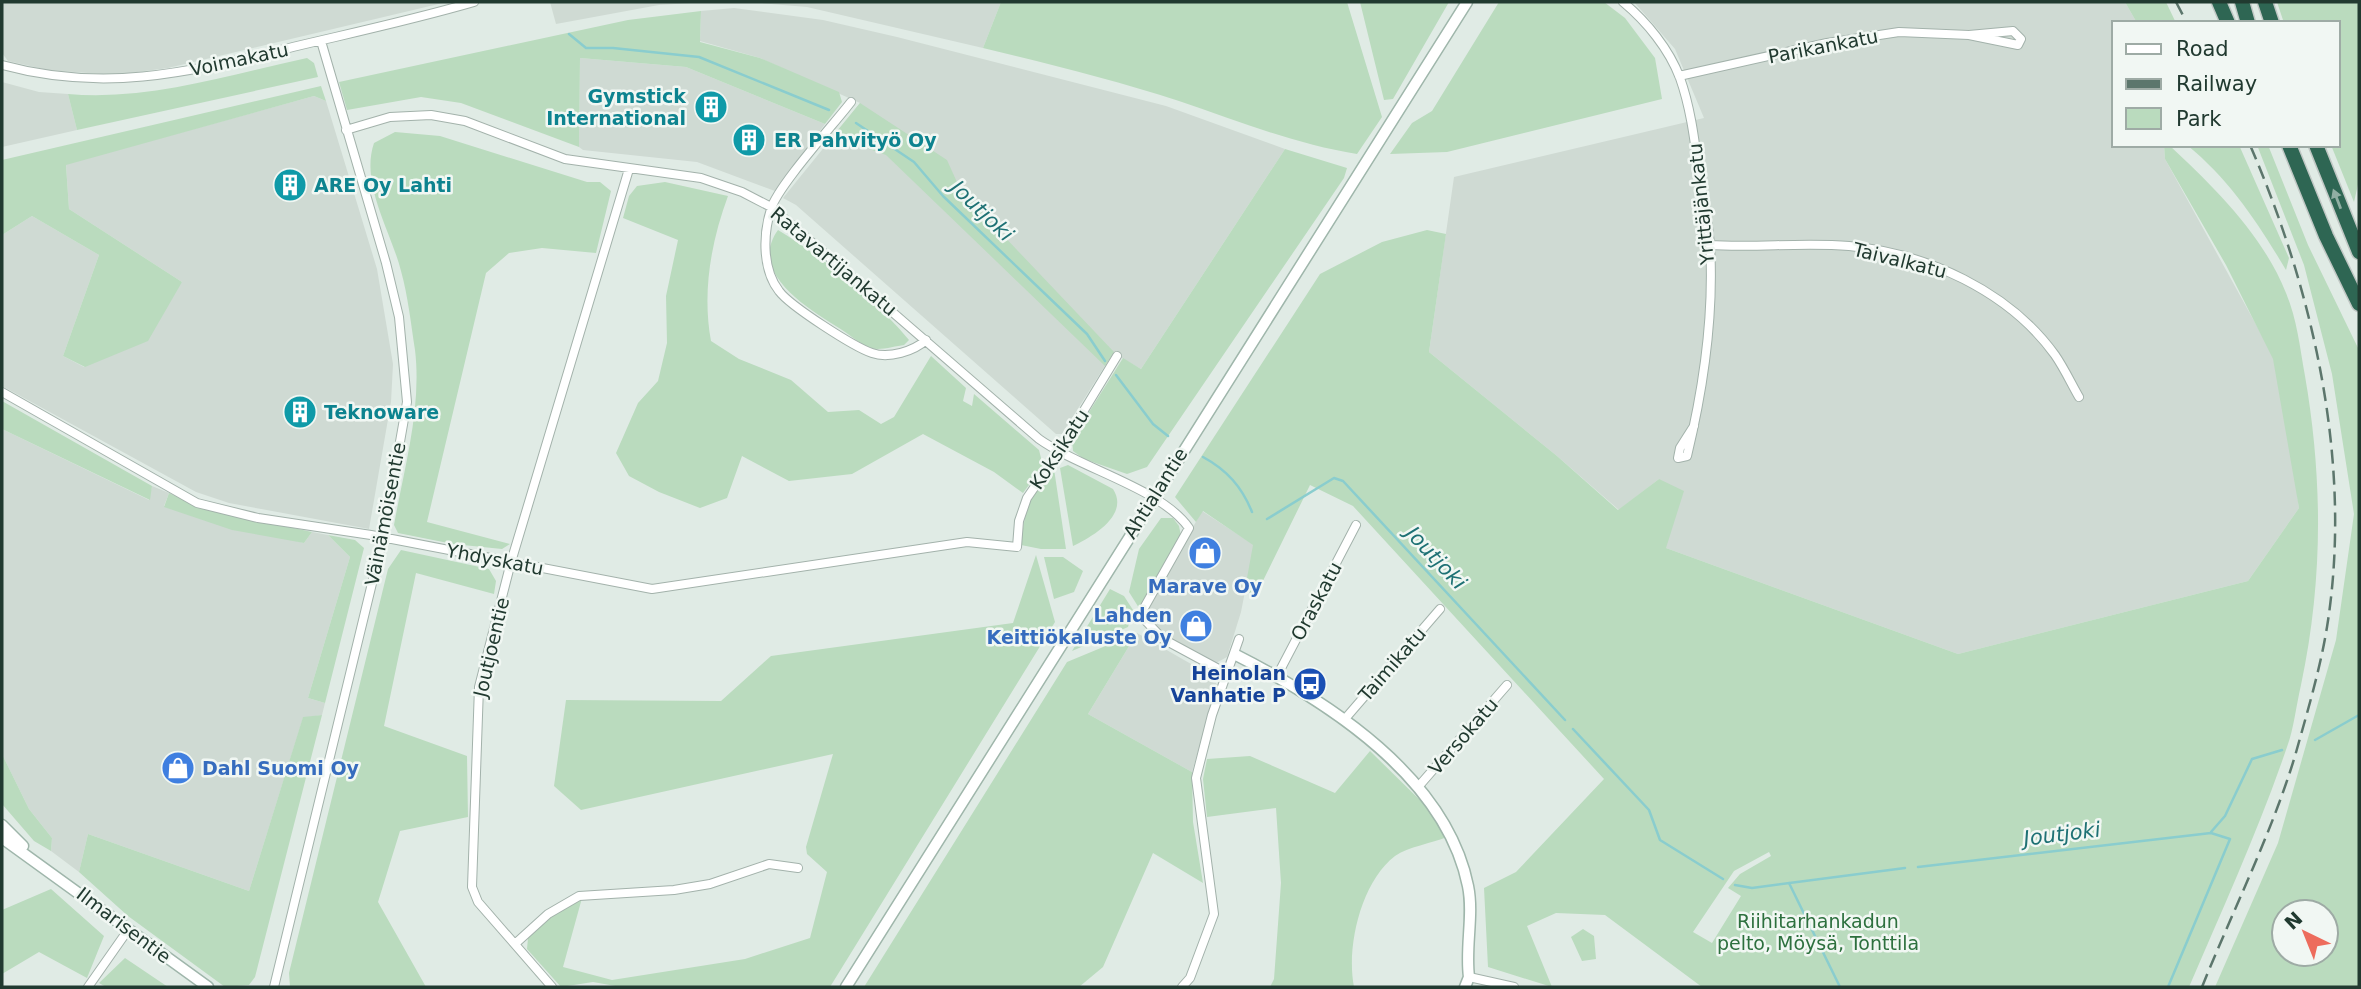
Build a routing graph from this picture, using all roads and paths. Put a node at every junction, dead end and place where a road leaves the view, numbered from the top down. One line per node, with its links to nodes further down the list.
1 (474, 2): 11 (street, Voimakatu)
2 (1467, 2): 29 (main road, Ahtialantie)
3 (1623, 2): 13 (street, Yrittäjänkatu)
4 (2219, 2): 7 (highway)
5 (2242, 2): 8 (highway)
6 (2265, 2): 9 (highway)
7 (2227, 21)
8 (2247, 21)
9 (2271, 21)
10 (1969, 35): 10 (street, Parikankatu); 13 (street, Parikankatu)
11 (321, 41): 12 (street, Voimakatu); 15 (street, Väinämöisentie)
12 (2, 65)
13 (1679, 76): 20 (street, Yrittäjänkatu)
14 (851, 102): 19 (street)
15 (346, 130): 18 (street, Ratavartijankatu); 31 (street, Väinämöisentie)
16 (2290, 147): 22 (highway)
17 (2317, 147): 21 (highway, one-way to 17)
18 (629, 169): 19 (street, Ratavartijankatu); 33 (street, Joutjoentie)
19 (771, 207): 23 (street, Ratavartijankatu); 23 (street)
20 (1710, 246): 26 (street, Taivalkatu); 27 (street, Yrittäjänkatu)
21 (2359, 252)
22 (2359, 304)
23 (926, 340): 28 (street, Ratavartijankatu)
24 (1117, 356): 28 (street, Koksikatu)
25 (2, 392): 31 (street, Yhdyskatu)
26 (2079, 397)
27 (1694, 426)
28 (1058, 453): 29 (street, Ratavartijankatu); 32 (street, Koksikatu)
29 (1152, 498): 37 (street, Ratavartijankatu); 53 (main road, Ahtialantie)
30 (1356, 525): 38 (street, Oraskatu)
31 (383, 538): 33 (street, Yhdyskatu); 51 (street, Väinämöisentie)
32 (1017, 547): 33 (street, Yhdyskatu)
33 (511, 562): 47 (street, Joutjoentie)
34 (1440, 608): 40 (street, Taimikatu)
35 (1239, 639): 36 (street)
36 (1236, 655): 37 (street); 38 (main road)
37 (1226, 673): 54 (street)
38 (1277, 676): 40 (main road)
39 (1507, 685): 41 (street, Versokatu)
40 (1344, 720): 41 (main road)
41 (1418, 787): 48 (main road)
42 (2, 825): 44 (main road, Ilmarisentie)
43 (2, 838): 44 (main road, Ilmarisentie)
44 (39, 863): 46 (main road, Ilmarisentie)
45 (798, 867): 47 (street)
46 (128, 930): 49 (street); 50 (main road, Ilmarisentie)
47 (516, 943): 52 (street, Joutjoentie)
48 (1467, 982): 55 (street)
49 (88, 987)
50 (208, 987)
51 (274, 987)
52 (552, 987)
53 (846, 987)
54 (1182, 987)
55 (1514, 987)

